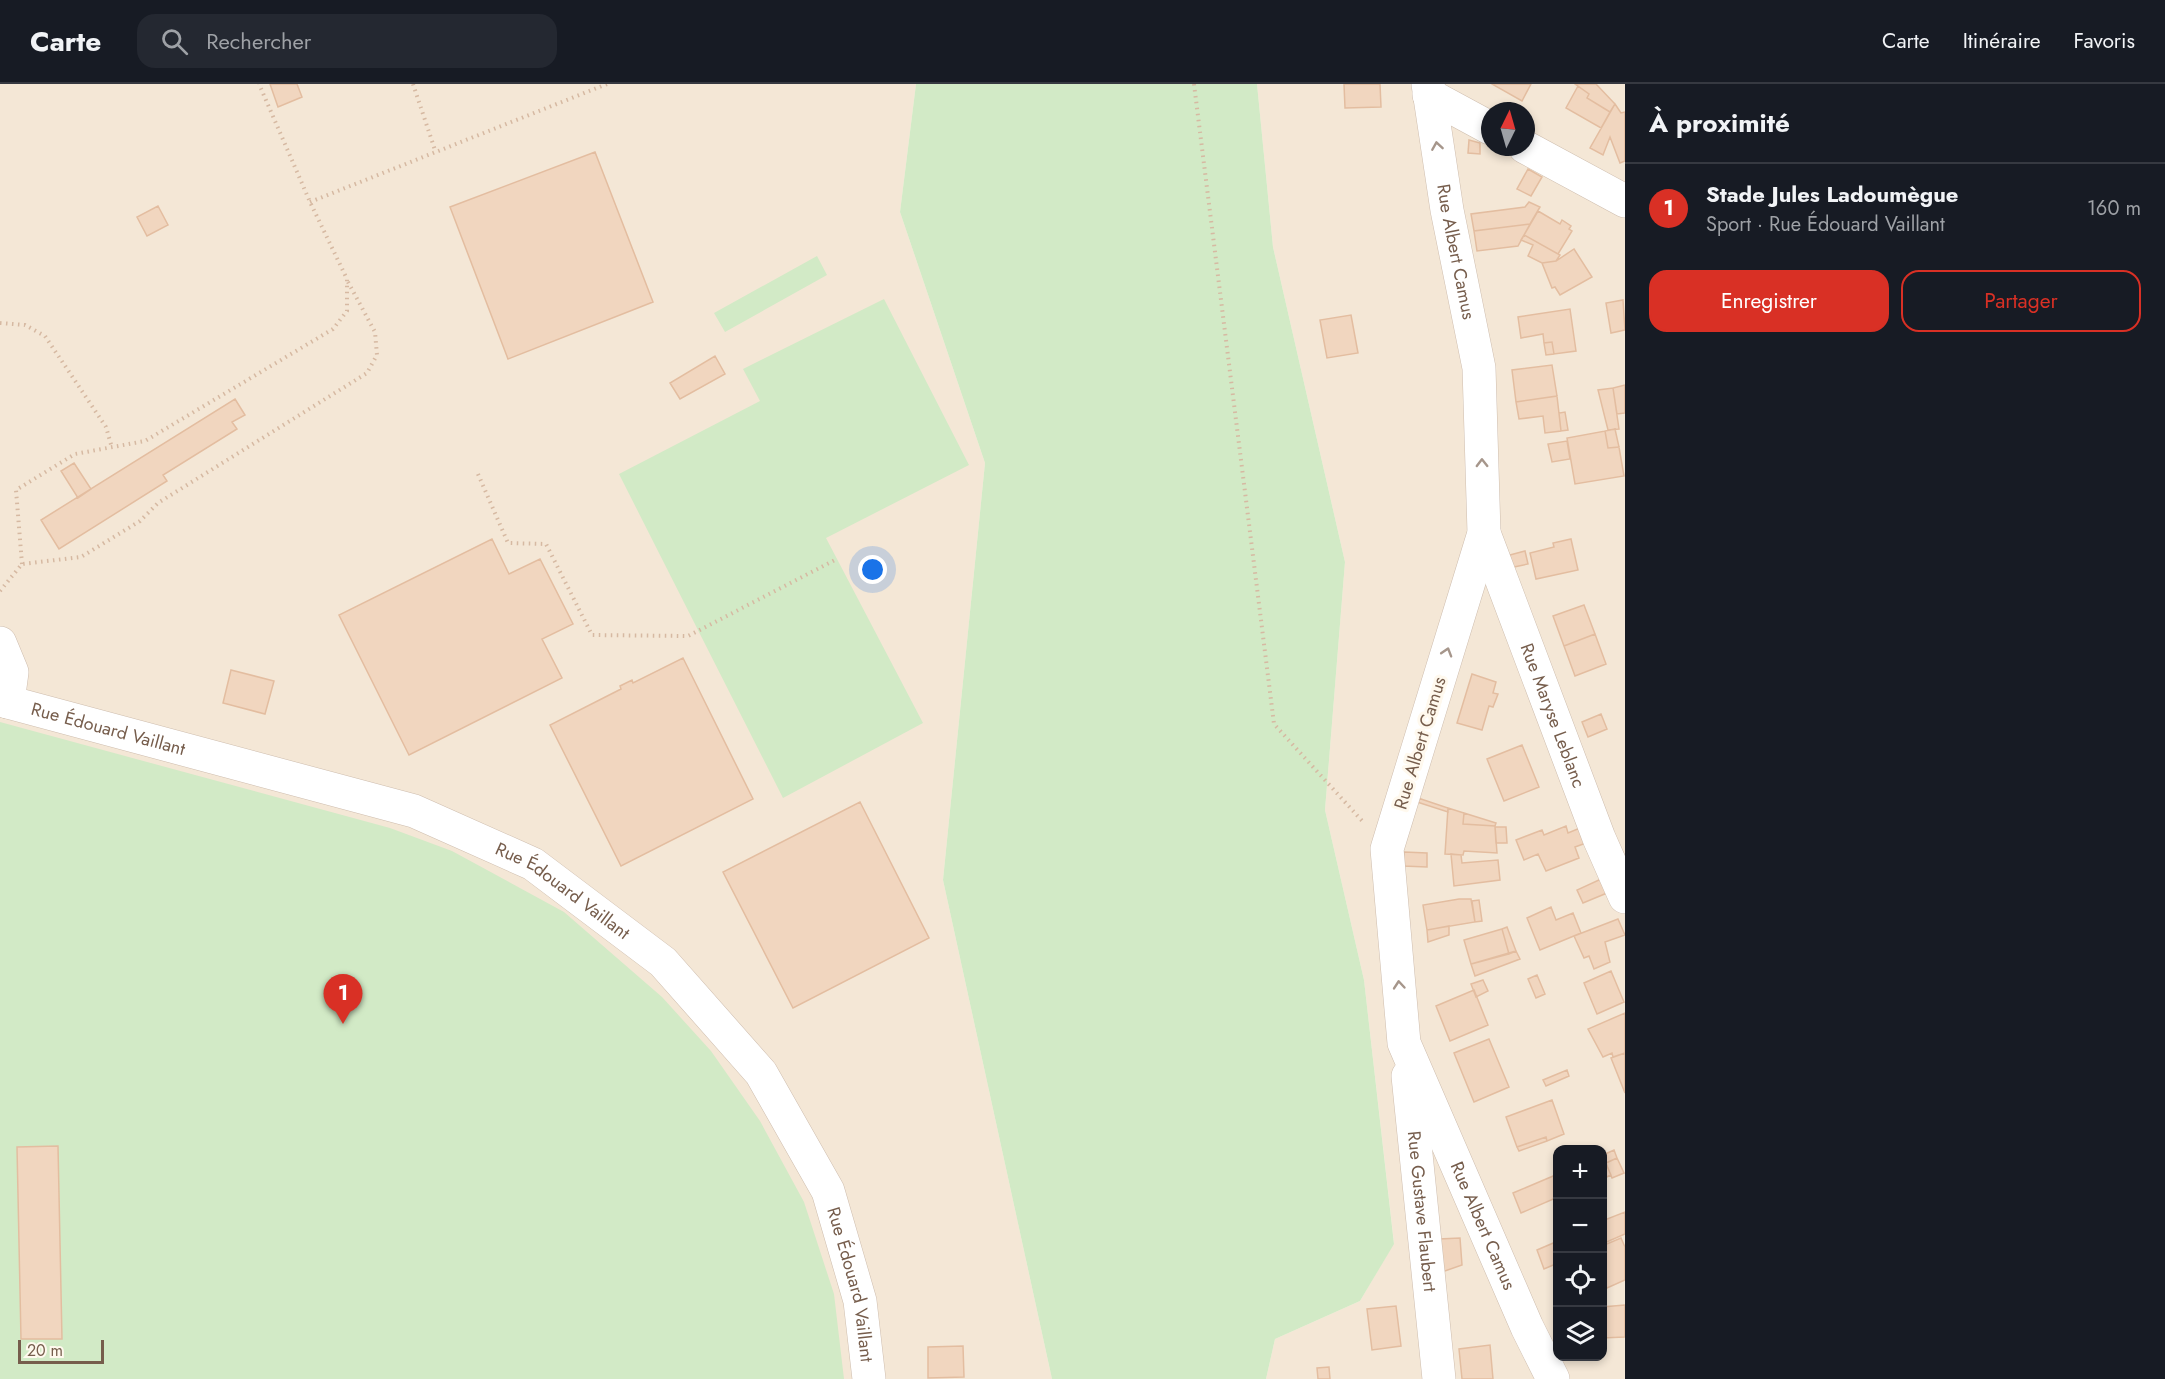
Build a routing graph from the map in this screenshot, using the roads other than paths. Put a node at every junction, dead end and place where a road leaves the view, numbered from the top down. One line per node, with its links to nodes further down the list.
1 (1429, 90): 2 (street); 5 (street, Rue Albert Camus, one-way to 1)
2 (1481, 122)
3 (1535, 152): 4 (street)
4 (1625, 201)
5 (1484, 533): 8 (street, Rue Maryse Leblanc); 9 (street, Rue Albert Camus, one-way to 5)
6 (0, 643): 7 (street)
7 (4, 701): 10 (street, Rue Édouard Vaillant)
8 (1625, 897)
9 (1404, 1043): 11 (street, Rue Gustave Flaubert); 12 (street, Rue Albert Camus)
10 (869, 1379)
11 (1439, 1379)
12 (1553, 1379)

